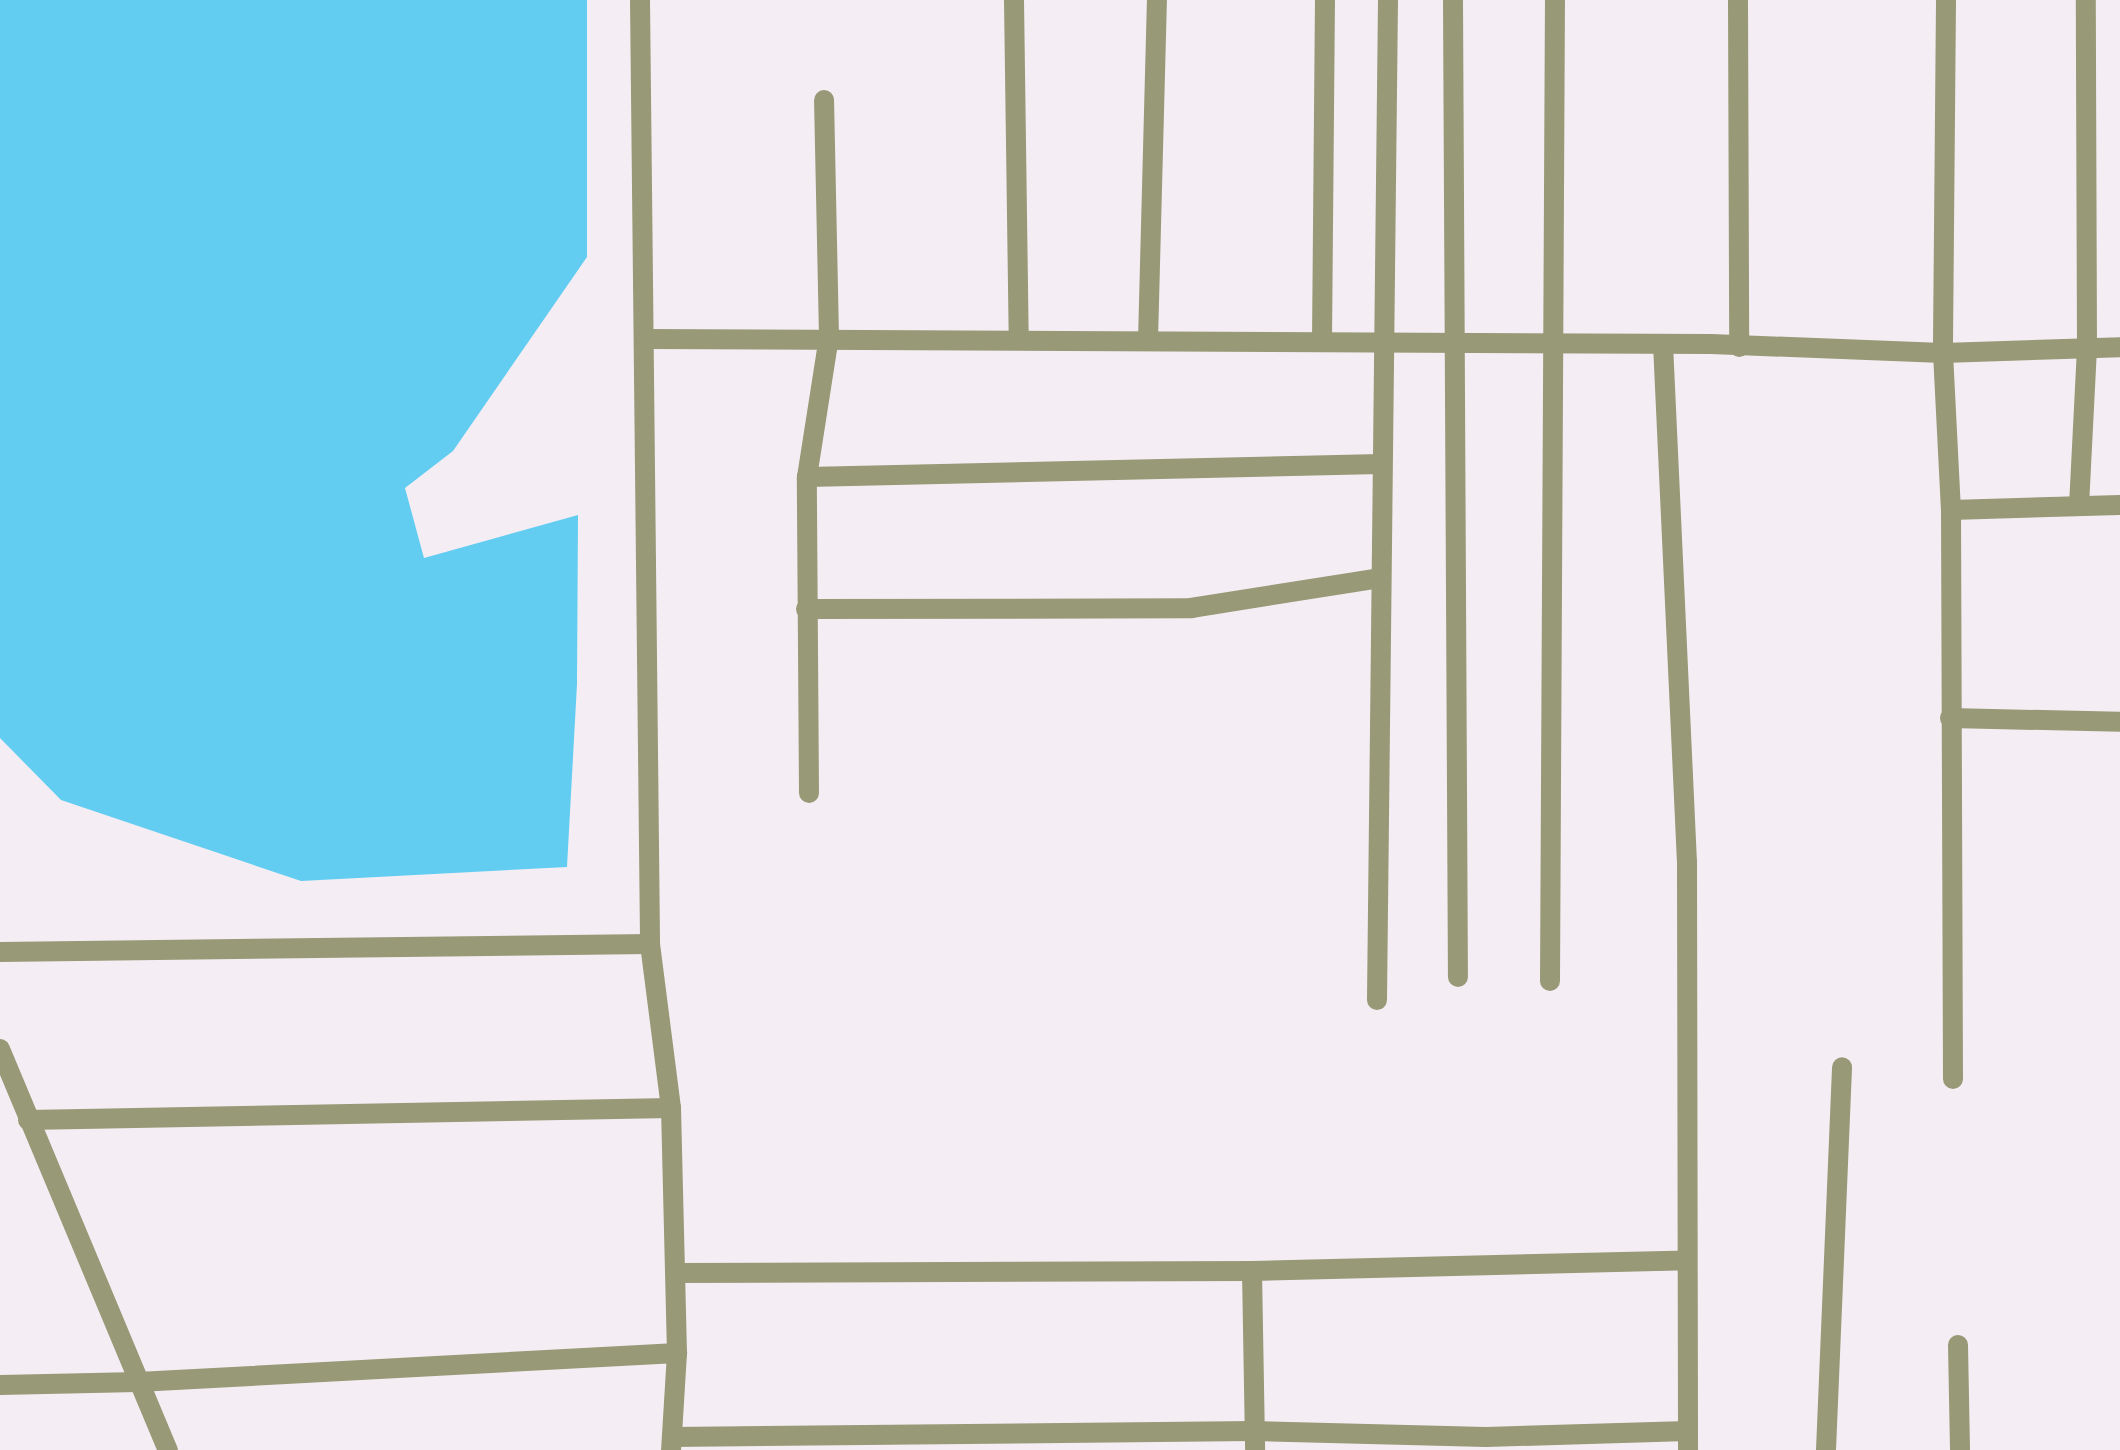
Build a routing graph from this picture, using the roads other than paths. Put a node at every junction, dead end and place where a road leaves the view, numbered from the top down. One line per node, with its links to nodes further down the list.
1 (640, 0): 13 (street)
2 (1014, 0): 14 (street)
3 (1157, 0): 15 (street)
4 (1325, 0): 16 (street)
5 (1388, 0): 20 (street)
6 (1453, 0): 17 (street)
7 (1555, 0): 18 (street)
8 (1738, 0): 22 (street)
9 (1946, 0): 24 (street)
10 (2086, 0): 21 (street)
11 (824, 100): 12 (street)
12 (829, 337): 13 (street); 14 (street); 26 (street)
13 (646, 339): 35 (street)
14 (1019, 340): 15 (street)
15 (1148, 341): 16 (street)
16 (1322, 341): 20 (street)
17 (1455, 343): 18 (street); 20 (street); 37 (street)
18 (1552, 344): 19 (street); 38 (street)
19 (1663, 344): 22 (street); 45 (street)
20 (1382, 345): 25 (street)
21 (2087, 346): 23 (street); 24 (street); 28 (street)
22 (1739, 347): 24 (street)
23 (2120, 347)
24 (1943, 353): 29 (street)
25 (1381, 464): 26 (street); 30 (street)
26 (807, 477): 31 (street)
27 (2120, 505): 28 (street)
28 (2079, 506): 29 (street)
29 (1951, 510): 32 (street)
30 (1380, 578): 31 (street); 39 (street)
31 (806, 609): 34 (street)
32 (1950, 718): 33 (street); 42 (street)
33 (2120, 722)
34 (809, 793)
35 (650, 944): 36 (street); 43 (street)
36 (0, 952)
37 (1458, 977)
38 (1550, 981)
39 (1377, 1000)
40 (0, 1049): 44 (street)
41 (1842, 1067): 57 (street)
42 (1953, 1079)
43 (671, 1108): 44 (street); 47 (street)
44 (28, 1120): 50 (street)
45 (1687, 1260): 46 (street); 52 (street)
46 (1252, 1271): 47 (street); 53 (street)
47 (676, 1273): 49 (street)
48 (1958, 1345): 58 (street)
49 (677, 1353): 50 (street); 55 (street)
50 (138, 1382): 51 (street); 56 (street)
51 (0, 1385)
52 (1688, 1440): 54 (street)
53 (1254, 1441): 54 (street); 55 (street)
54 (1486, 1443)
55 (672, 1444)
56 (168, 1450)
57 (1826, 1450)
58 (1960, 1450)

